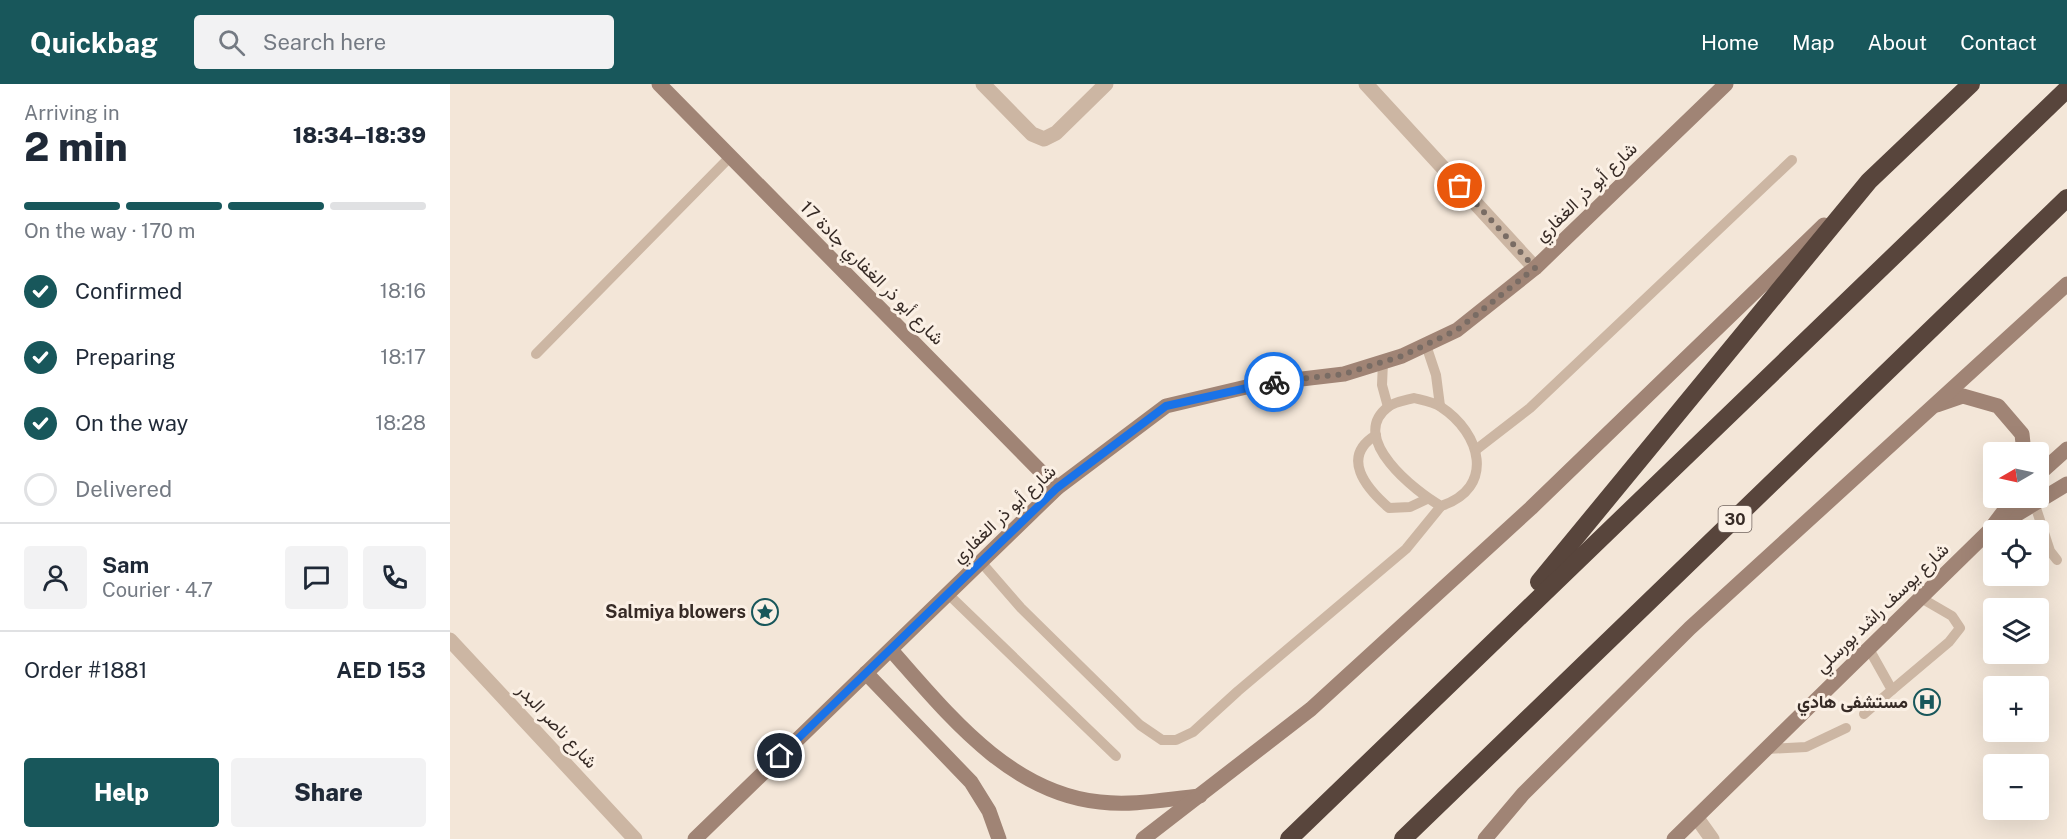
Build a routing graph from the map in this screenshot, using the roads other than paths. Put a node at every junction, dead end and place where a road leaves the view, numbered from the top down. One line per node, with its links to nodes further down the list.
1 (659, 84): 8 (street, شارع أبو ذر الغفاري جادة 17)
2 (983, 84): 3 (street)
3 (1106, 84)
4 (1726, 84): 12 (street, شارع أبو ذر الغفاري)
5 (1971, 84): 10 (highway)
6 (1370, 85): 12 (street)
7 (2067, 89): 39 (highway)
8 (730, 157): 15 (lane); 26 (street, شارع أبو ذر الغفاري جادة 17)
9 (1792, 160): 22 (lane)
10 (1869, 181): 39 (highway); 48 (street)
11 (2067, 198): 55 (highway, 30)
12 (1535, 268): 14 (street, شارع أبو ذر الغفاري)
13 (2067, 284): 19 (street)
14 (1426, 345): 16 (street, شارع أبو ذر الغفاري); 17 (lane)
15 (536, 354)
16 (1383, 362): 18 (lane); 26 (street, شارع أبو ذر الغفاري)
17 (1440, 406): 18 (lane); 22 (lane)
18 (1388, 407): 20 (lane)
19 (1928, 408): 21 (street); 56 (street)
20 (1376, 435): 28 (lane); 28 (lane)
21 (2023, 442)
22 (1477, 449): 29 (lane)
23 (2067, 449): 24 (street)
24 (2049, 465)
25 (2067, 484): 27 (street, شارع يوسف راشد بورسلي)
26 (1057, 488): 35 (street, شارع أبو ذر الغفاري)
27 (2049, 496)
28 (1427, 499): 29 (lane)
29 (1441, 506): 35 (lane)
30 (2031, 508): 32 (street, شارع يوسف راشد بورسلي)
31 (2036, 508): 34 (lane)
32 (2009, 520)
33 (1983, 537): 37 (street, شارع يوسف راشد بورسلي)
34 (2057, 560)
35 (981, 562): 36 (street, شارع أبو ذر الغفاري)
36 (948, 594): 41 (street, شارع أبو ذر الغفاري); 47 (lane)
37 (1921, 597): 40 (street, شارع يوسف راشد بورسلي); 43 (lane)
38 (450, 640): 50 (street, شارع ناصر البدر)
39 (1486, 646): 54 (highway)
40 (1869, 649): 43 (lane); 46 (street, شارع يوسف راشد بورسلي)
41 (891, 650): 42 (street, شارع أبو ذر الغفاري); 48 (street)
42 (866, 673): 51 (street, شارع أبو ذر الغفاري); 52 (street)
43 (1892, 690): 44 (lane)
44 (1864, 714)
45 (1846, 728): 46 (lane)
46 (1767, 749): 49 (street, شارع يوسف راشد بورسلي)
47 (1116, 756)
48 (1200, 796): 53 (street)
49 (1697, 818): 57 (street, شارع يوسف راشد بورسلي); 58 (street)
50 (635, 839)
51 (695, 839)
52 (999, 839)
53 (1143, 839)
54 (1289, 839)
55 (1403, 839)
56 (1485, 839)
57 (1674, 839)
58 (1712, 839)

